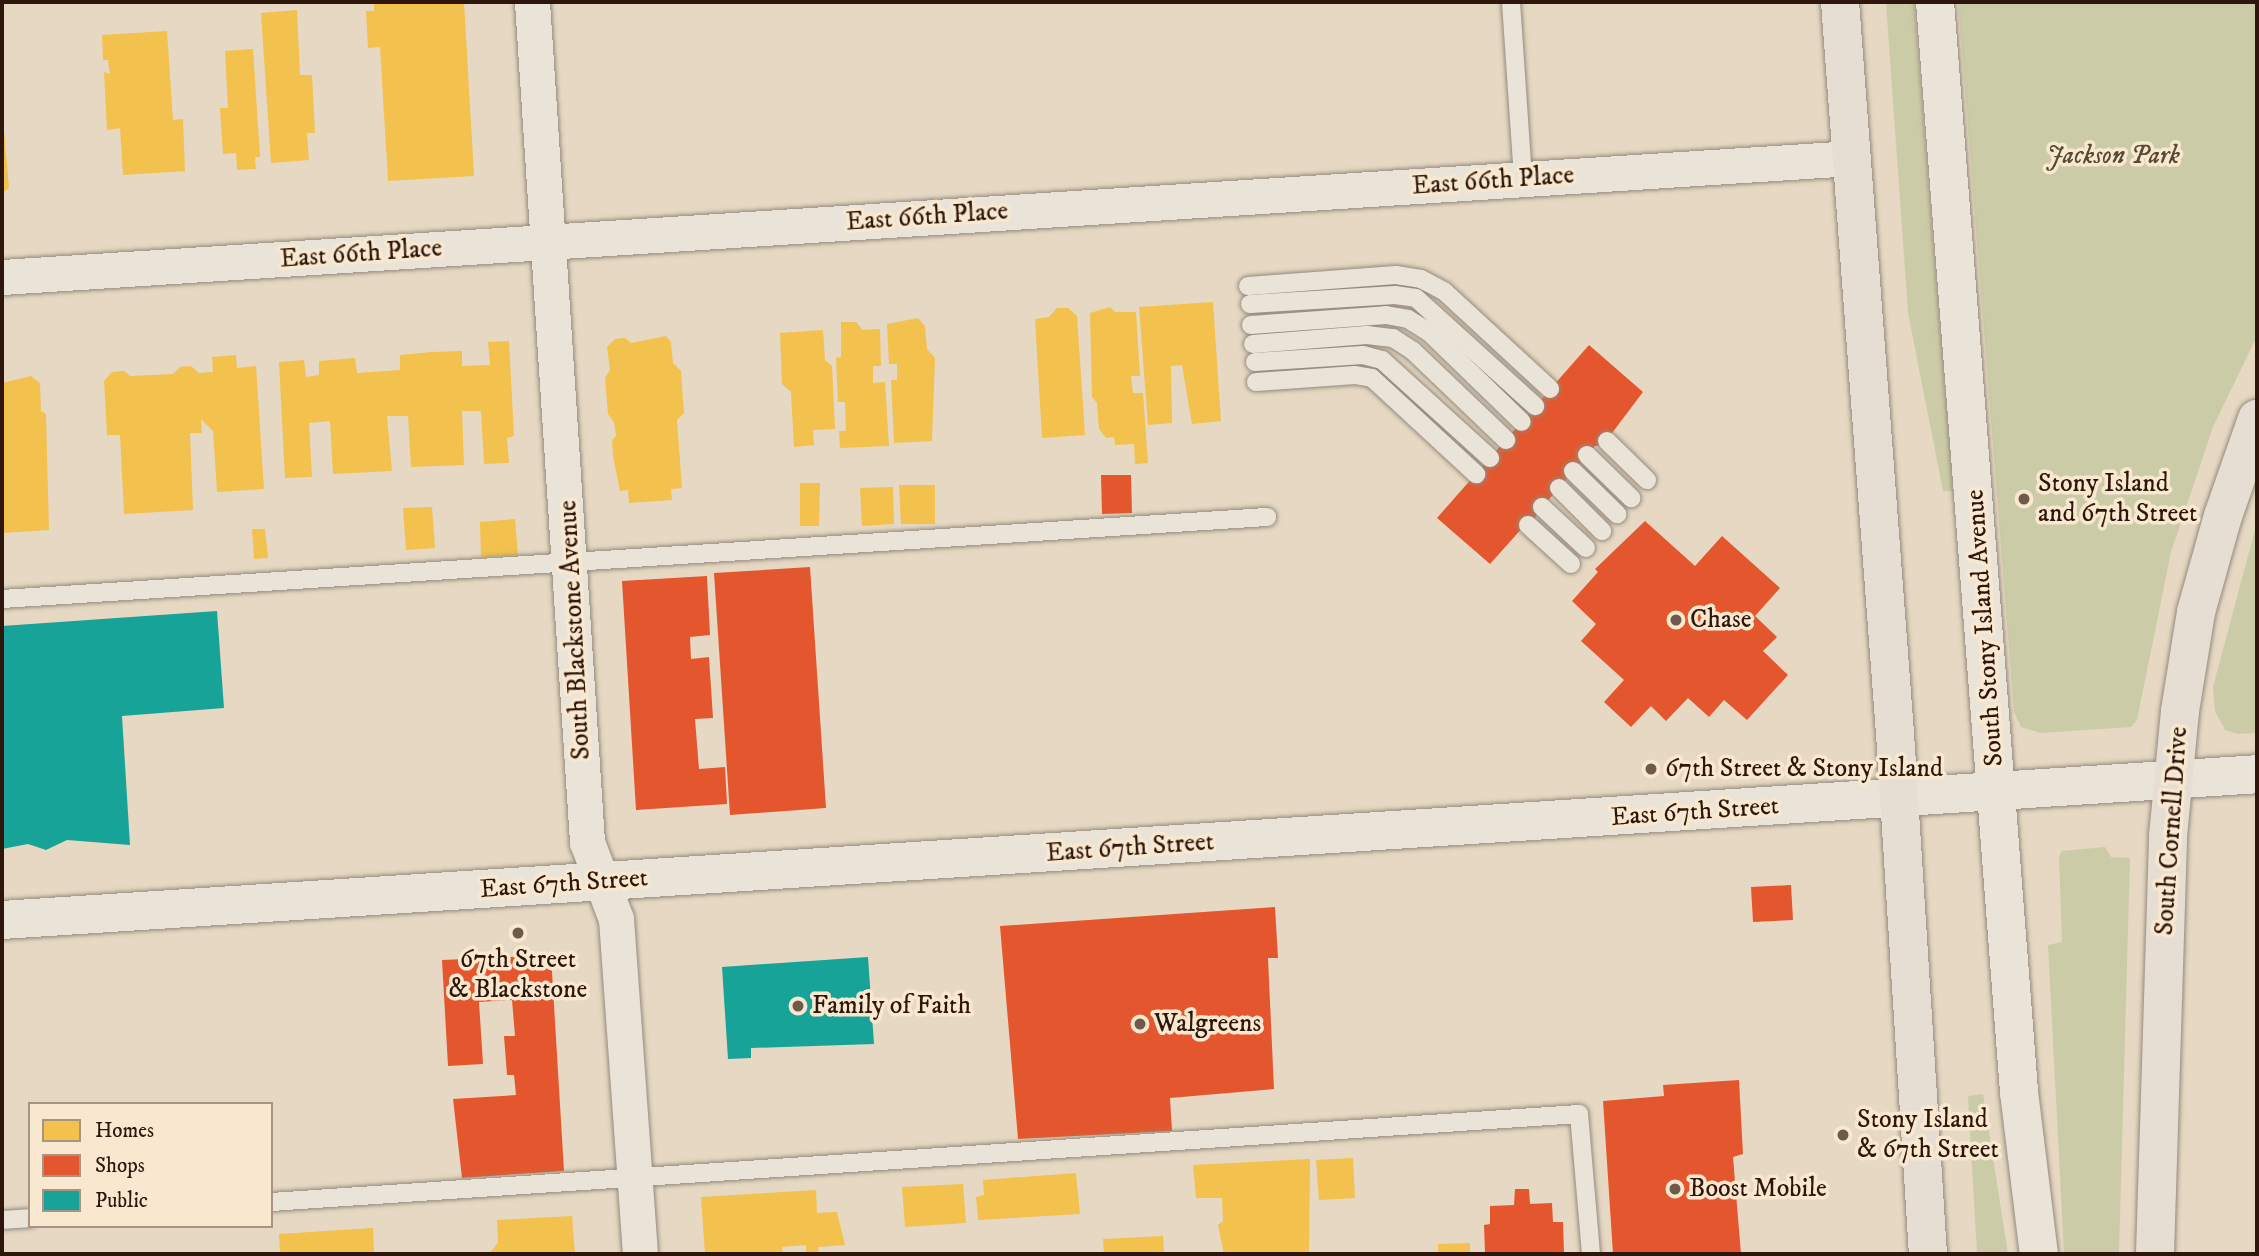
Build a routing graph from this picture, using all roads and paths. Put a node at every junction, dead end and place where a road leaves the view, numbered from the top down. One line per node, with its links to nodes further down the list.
1 (532, 2): 7 (street, South Blackstone Avenue)
2 (1511, 2): 6 (lane)
3 (1840, 2): 5 (highway)
4 (1935, 2): 35 (street, South Stony Island Avenue)
5 (1852, 158): 6 (street, East 66th Place); 36 (highway)
6 (1523, 178): 7 (street, East 66th Place)
7 (548, 241): 8 (street, East 66th Place); 30 (street, South Blackstone Avenue)
8 (2, 277)
9 (1251, 325): 14 (lane)
10 (1256, 382): 20 (lane)
11 (1550, 389): 12 (lane)
12 (1535, 406)
13 (2257, 419): 34 (highway, South Cornell Drive)
14 (1522, 422)
15 (1506, 440): 18 (lane)
16 (1607, 441): 21 (lane)
17 (1587, 455): 23 (lane)
18 (1490, 458)
19 (1573, 471): 25 (lane)
20 (1476, 474)
21 (1647, 480)
22 (1559, 488): 28 (lane)
23 (1631, 498)
24 (1542, 507): 29 (lane)
25 (1617, 514)
26 (1267, 517): 30 (lane)
27 (1528, 526): 31 (lane)
28 (1602, 531)
29 (1586, 548)
30 (572, 562): 32 (lane); 37 (street, South Blackstone Avenue)
31 (1571, 564)
32 (2, 599)
33 (2257, 774): 34 (street, East 67th Street)
34 (2173, 780): 35 (street, East 67th Street); 47 (highway, South Cornell Drive)
35 (1997, 792): 36 (street, East 67th Street); 46 (street, South Stony Island Avenue)
36 (1900, 799): 37 (street, East 67th Street); 45 (highway)
37 (602, 882): 38 (street, East 67th Street); 39 (street, South Blackstone Avenue)
38 (2, 920)
39 (634, 1177): 40 (lane); 43 (street, South Blackstone Avenue); 44 (lane)
40 (273, 1202)
41 (28, 1218): 42 (lane)
42 (2, 1220)
43 (640, 1254)
44 (1591, 1254)
45 (1928, 1254)
46 (2039, 1254)
47 (2155, 1254)

